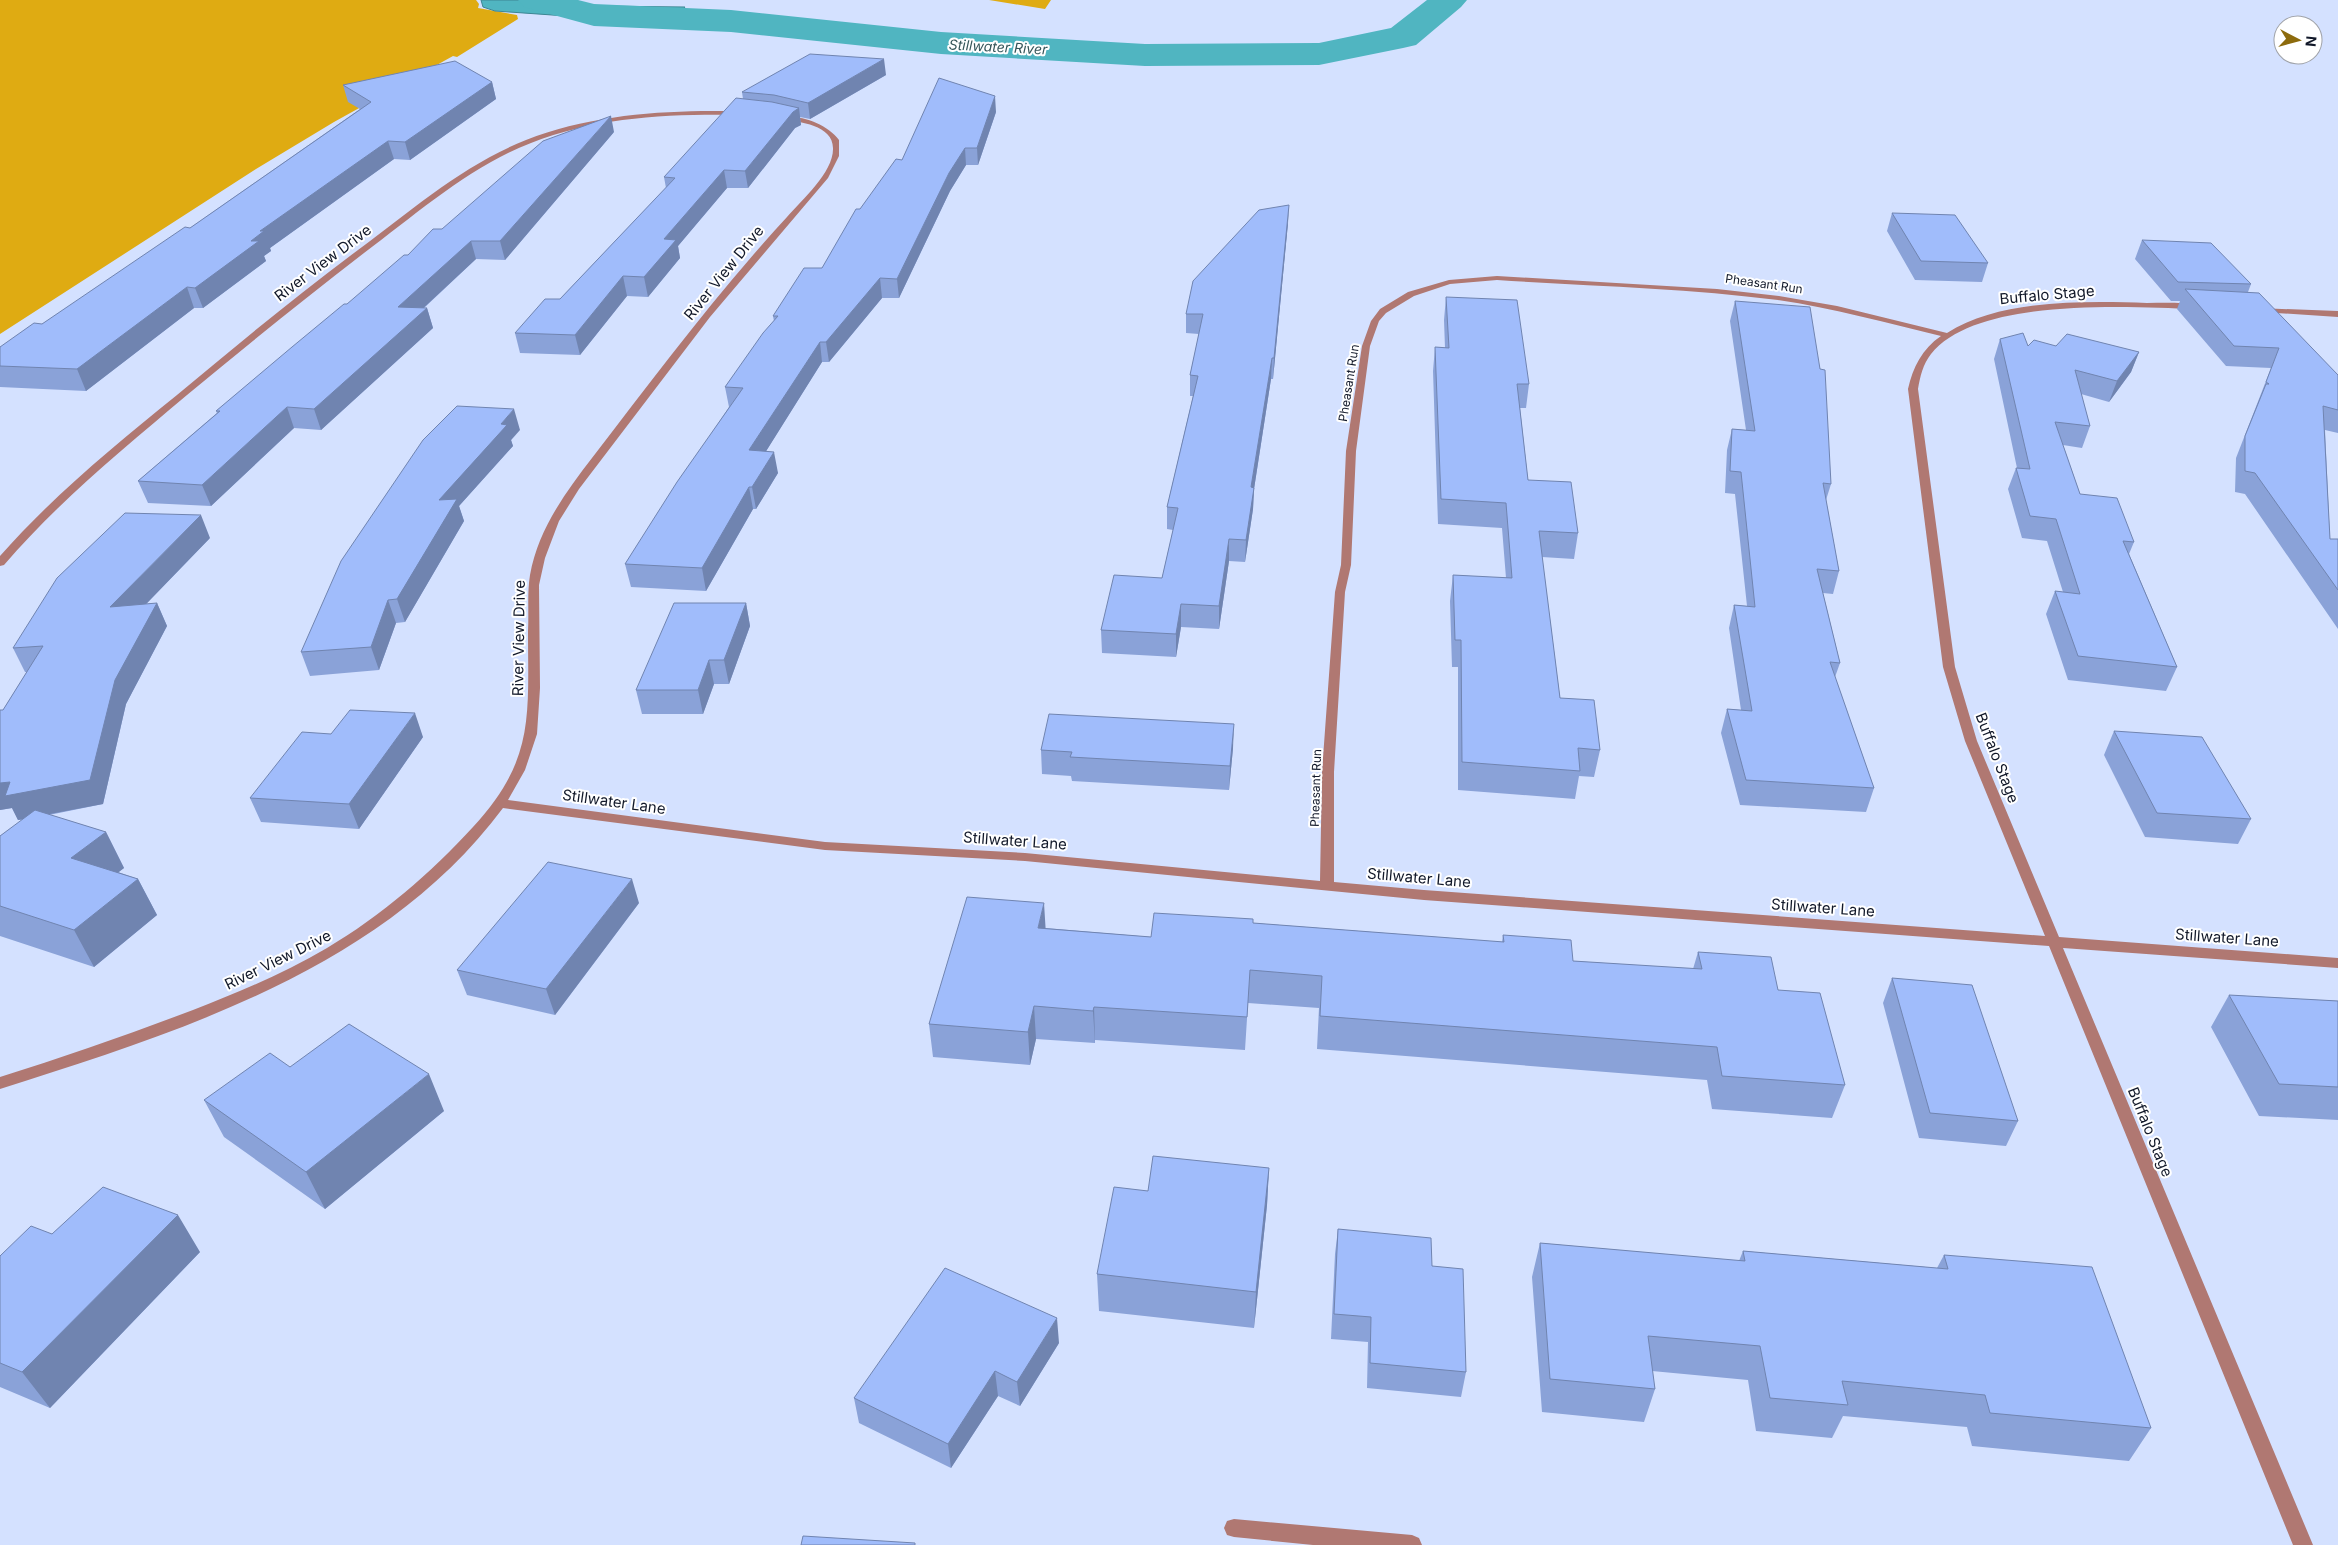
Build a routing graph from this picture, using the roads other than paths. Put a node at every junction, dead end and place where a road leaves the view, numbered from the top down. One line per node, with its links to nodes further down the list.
1 (748, 113): 7 (street, River View Drive)
2 (775, 116): 8 (street, River View Drive)
3 (2204, 308): 6 (street, Buffalo Stage)
4 (2252, 310): 5 (street)
5 (2338, 314)
6 (1946, 336): 9 (street, Pheasant Run); 10 (street, Buffalo Stage)
7 (0, 563)
8 (499, 803): 9 (street, Stillwater Lane); 12 (street, River View Drive)
9 (1327, 886): 10 (street, Stillwater Lane)
10 (2053, 941): 11 (street, Stillwater Lane); 15 (street, Buffalo Stage)
11 (2338, 963)
12 (0, 1083)
13 (1234, 1528): 14 (street)
14 (1412, 1545)
15 (2303, 1545)

